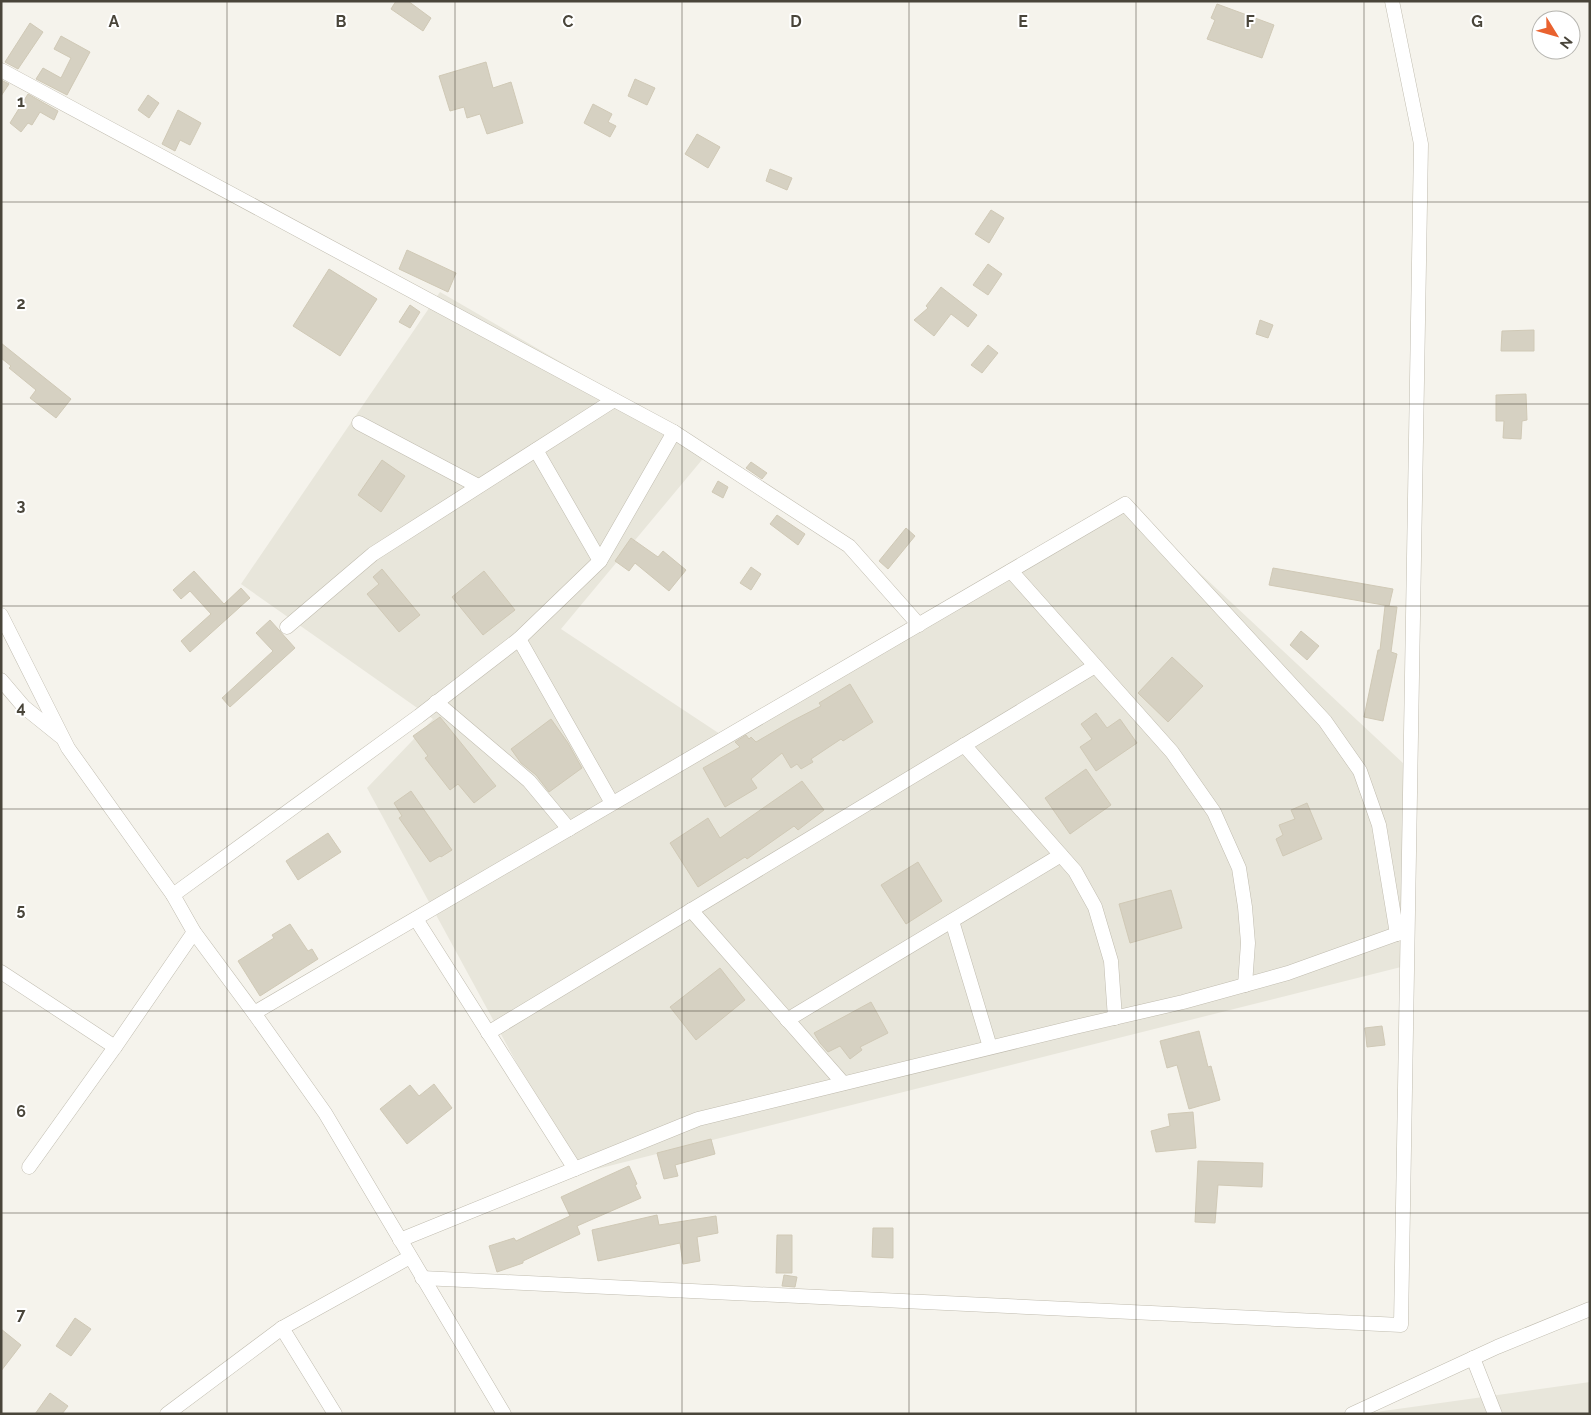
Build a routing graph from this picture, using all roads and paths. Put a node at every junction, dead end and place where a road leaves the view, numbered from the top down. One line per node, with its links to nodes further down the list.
1 (1392, 1): 27 (street)
2 (1, 70): 3 (street)
3 (614, 400): 5 (street); 6 (street)
4 (359, 423): 7 (street)
5 (674, 432): 8 (street); 11 (street)
6 (536, 450): 7 (street); 8 (street)
7 (478, 486): 12 (street)
8 (600, 561): 13 (street)
9 (1011, 571): 11 (street); 14 (street); 27 (street)
10 (1, 615): 17 (street)
11 (919, 625): 19 (street)
12 (287, 627)
13 (519, 639): 16 (street); 19 (street)
14 (1095, 666): 18 (street); 29 (street)
15 (1, 680): 17 (street)
16 (436, 702): 20 (street); 22 (street)
17 (64, 739): 22 (street)
18 (964, 745): 21 (street); 23 (street)
19 (612, 803): 20 (street)
20 (569, 829): 24 (street)
21 (1061, 855): 25 (street); 31 (street)
22 (172, 895): 26 (street)
23 (691, 910): 32 (street); 33 (street)
24 (416, 919): 30 (street); 33 (street)
25 (952, 921): 32 (street); 35 (street)
26 (194, 932): 30 (street); 34 (street)
27 (1402, 933): 29 (street); 41 (street)
28 (1, 972): 34 (street)
29 (1245, 985): 31 (street)
30 (254, 1013): 39 (street)
31 (1115, 1018): 35 (street)
32 (787, 1020): 36 (street)
33 (488, 1033): 38 (street)
34 (115, 1047): 37 (street)
35 (990, 1048): 36 (street)
36 (843, 1083): 38 (street)
37 (29, 1167)
38 (574, 1169): 39 (street)
39 (400, 1240): 40 (street)
40 (410, 1257): 41 (street); 43 (street)
41 (422, 1278): 47 (street)
42 (1590, 1308): 44 (street)
43 (282, 1328): 45 (street); 46 (street)
44 (1473, 1358): 48 (street); 49 (street)
45 (173, 1412)
46 (336, 1414)
47 (504, 1414)
48 (1352, 1414)
49 (1495, 1414)

